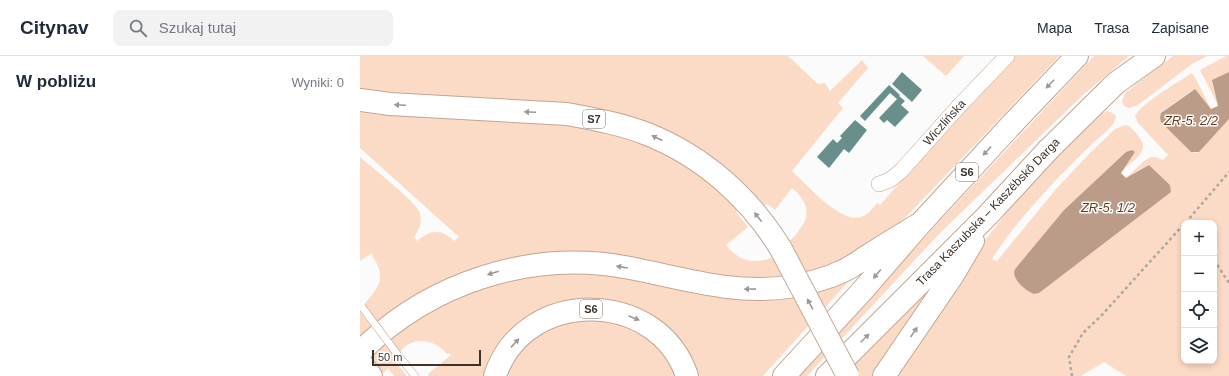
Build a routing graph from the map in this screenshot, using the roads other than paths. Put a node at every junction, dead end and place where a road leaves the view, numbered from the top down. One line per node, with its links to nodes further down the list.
1 (1007, 56): 5 (street, Wiczlińska)
2 (1077, 56): 7 (main road, S6, one-way to 7)
3 (1154, 56): 6 (main road, Trasa Kaszubska – Kaszëbskô Darga)
4 (360, 100): 17 (main road, S7, one-way to 4, bridge)
5 (879, 184)
6 (989, 214): 16 (main road, Trasa Kaszubska – Kaszëbskô Darga, one-way to 6); 18 (main road, one-way to 6)
7 (920, 223): 9 (main road, one-way to 9); 15 (main road, S6, one-way to 15)
8 (361, 306): 12 (lane, bridge)
9 (360, 352)
10 (360, 362): 11 (main road)
11 (372, 376)
12 (415, 376)
13 (495, 376): 14 (main road, S6, one-way to 14)
14 (687, 376)
15 (784, 376)
16 (827, 376)
17 (848, 376)
18 (884, 376)

